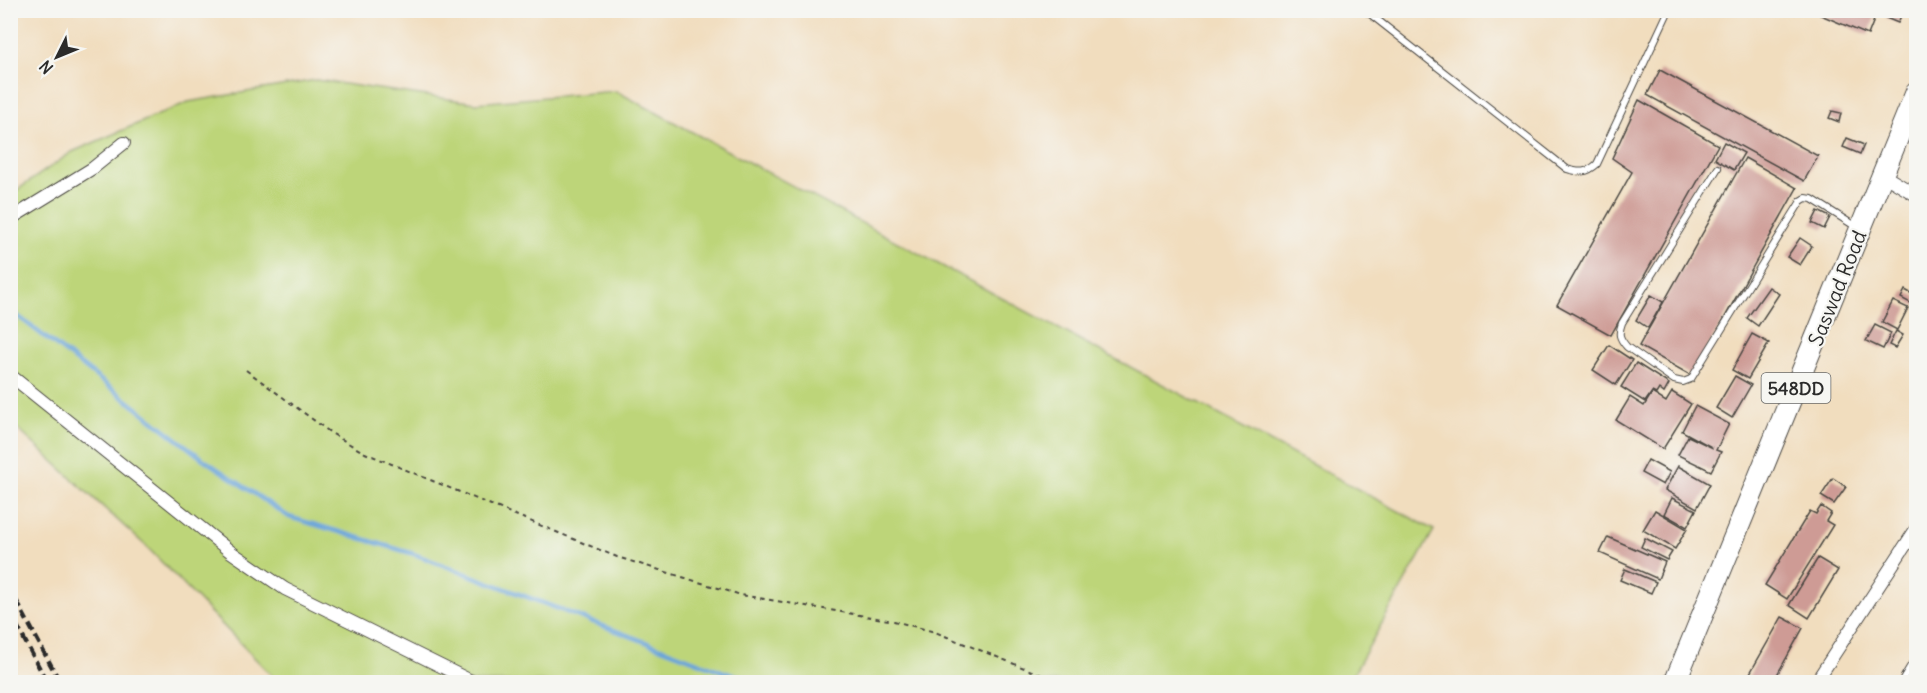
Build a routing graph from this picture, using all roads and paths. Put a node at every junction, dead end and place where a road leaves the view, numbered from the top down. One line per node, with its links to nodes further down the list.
1 (1365, 10): 2 (lane)
2 (1669, 10)
3 (1917, 93): 6 (highway, Saswad Road / 548DD)
4 (124, 142): 8 (street)
5 (1718, 168): 9 (lane)
6 (1883, 175): 7 (street); 9 (highway, Saswad Road / 548DD)
7 (1917, 195)
8 (10, 219)
9 (1861, 230): 16 (highway, Saswad Road / 548DD)
10 (246, 370): 15 (path)
11 (10, 375): 14 (street)
12 (1917, 529): 17 (street)
13 (1917, 657): 18 (lane)
14 (473, 682)
15 (1059, 682)
16 (1675, 682)
17 (1816, 682)
18 (1901, 682)

